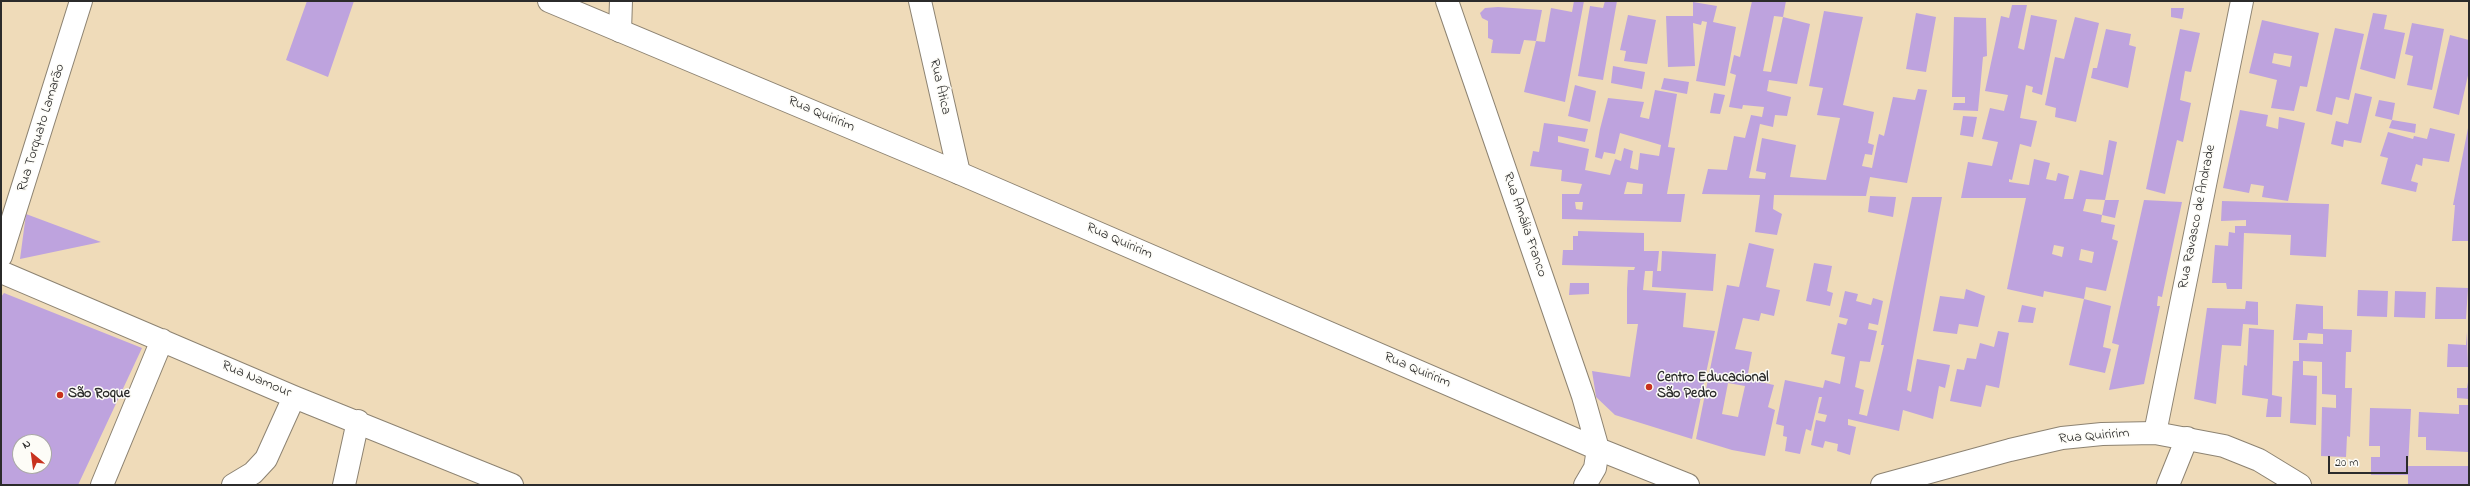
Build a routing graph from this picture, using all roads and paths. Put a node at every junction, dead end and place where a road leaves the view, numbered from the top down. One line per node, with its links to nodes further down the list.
1 (81, 1): 9 (street, Rua Torquato Lamarão)
2 (549, 1): 7 (street, Rua Quiririm)
3 (621, 1): 7 (street)
4 (920, 1): 8 (street, Rua Ática)
5 (1447, 1): 16 (street, Rua Amália Franco)
6 (2242, 1): 14 (street, Rua Ravasco de Andrade)
7 (620, 30): 8 (street, Rua Quiririm)
8 (958, 172): 16 (street, Rua Quiririm)
9 (1, 256)
10 (1, 272): 11 (street, Rua Namour)
11 (162, 340): 12 (street, Rua Namour); 17 (street)
12 (294, 397): 13 (street, Rua Namour); 18 (street)
13 (358, 421): 19 (street); 20 (street, Rua Namour)
14 (2155, 433): 15 (street, Rua Quiririm); 23 (street, Rua Quiririm)
15 (2187, 438): 24 (street); 25 (street, Rua Quiririm)
16 (1598, 449): 21 (street); 22 (street, Rua Quiririm)
17 (102, 485)
18 (233, 485)
19 (344, 485)
20 (512, 485)
21 (1585, 485)
22 (1688, 485)
23 (1882, 485)
24 (2168, 485)
25 (2300, 485)

